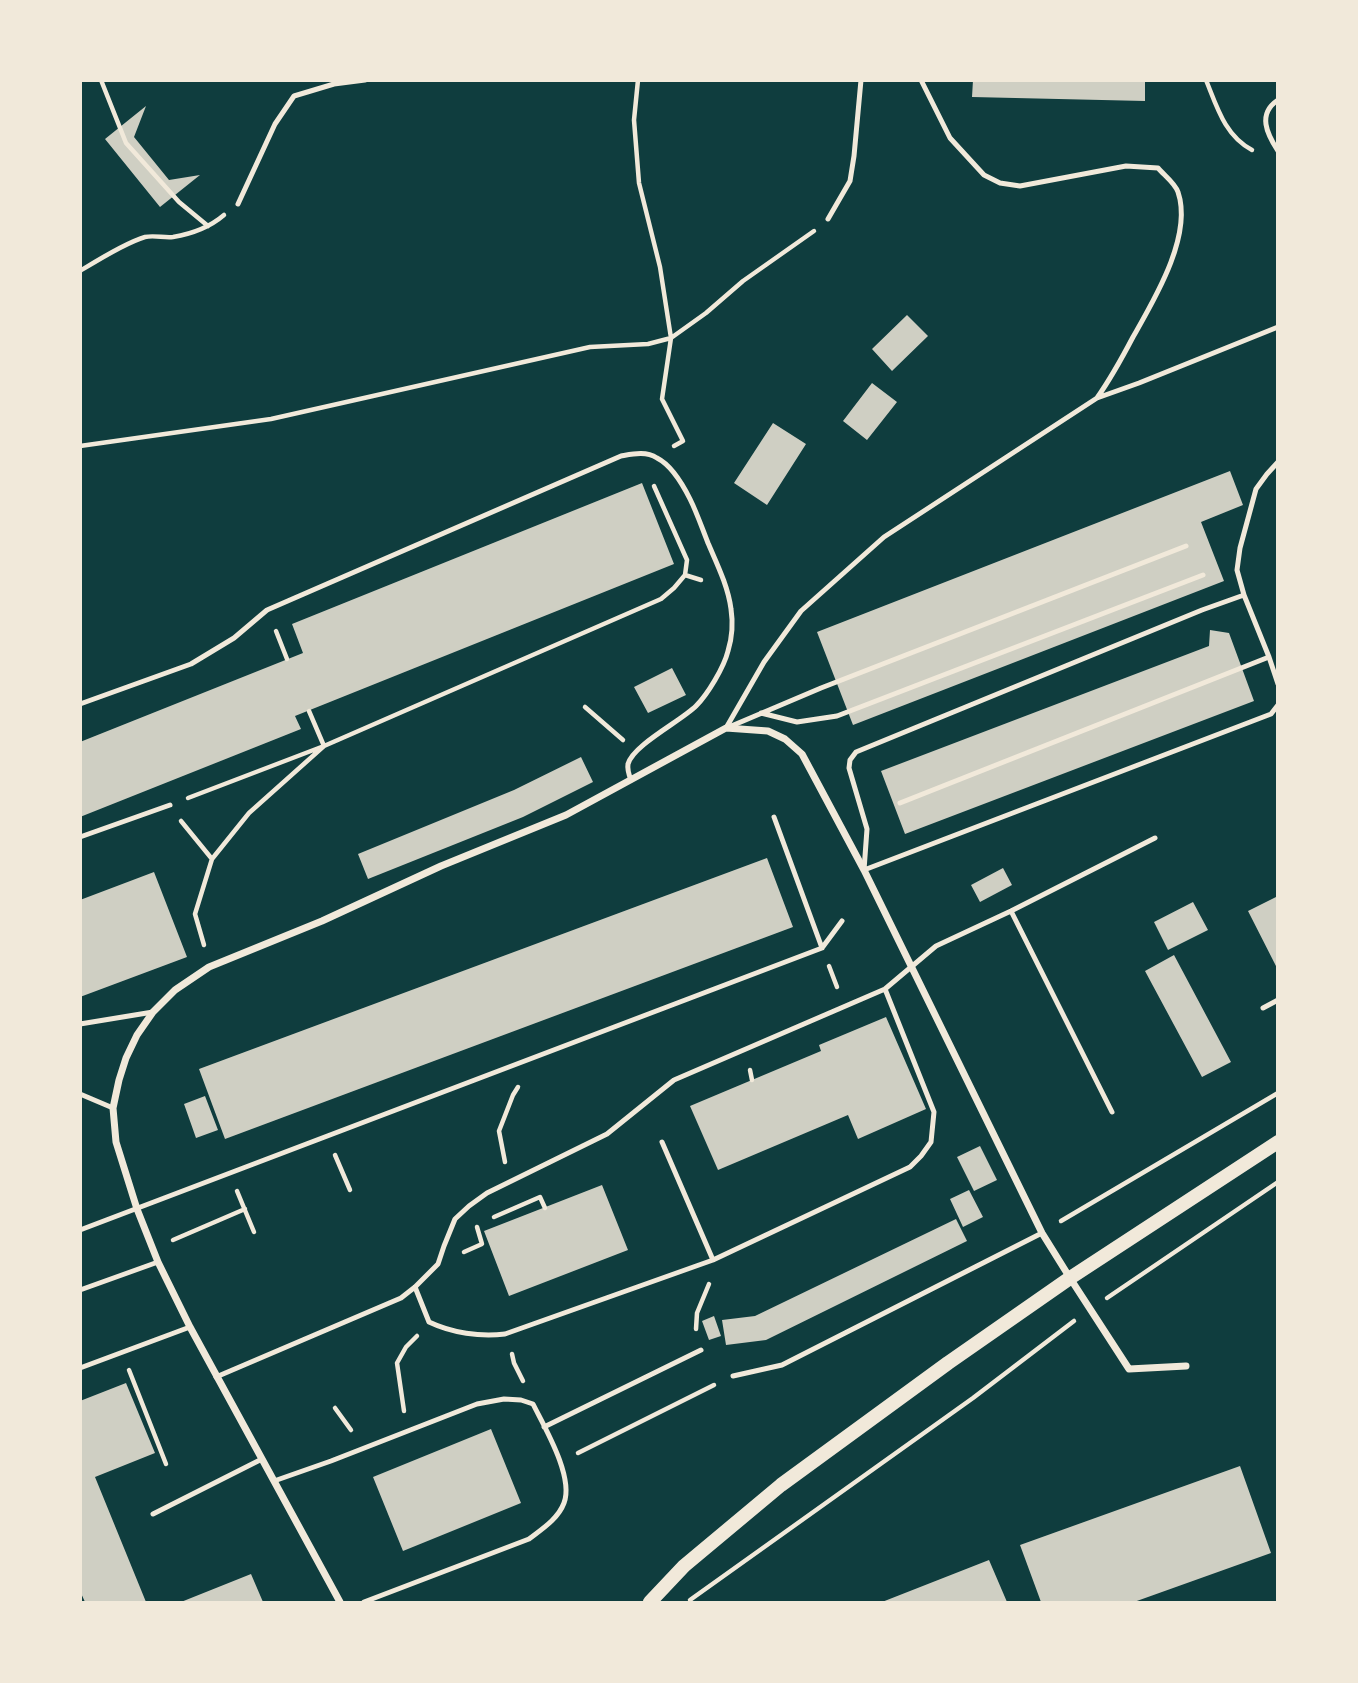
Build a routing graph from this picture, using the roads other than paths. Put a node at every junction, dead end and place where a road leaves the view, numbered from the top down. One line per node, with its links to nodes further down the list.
1 (365, 80): 6 (lane)
2 (861, 80): 7 (lane)
3 (921, 80): 9 (lane)
4 (1278, 100): 5 (lane)
5 (1278, 151)
6 (238, 204)
7 (828, 219)
8 (1278, 327): 9 (lane)
9 (1097, 398): 19 (lane)
10 (1278, 462): 13 (lane)
11 (1186, 546): 18 (lane)
12 (1203, 575): 18 (lane)
13 (1244, 594): 14 (lane); 26 (lane)
14 (1269, 657): 15 (lane); 21 (lane)
15 (1278, 684)
16 (80, 704): 20 (lane)
17 (1278, 705): 26 (lane)
18 (761, 713): 19 (lane)
19 (726, 728): 20 (street); 26 (street)
20 (631, 780): 34 (street)
21 (900, 803)
22 (170, 805): 24 (lane)
23 (775, 817): 29 (lane)
24 (80, 837)
25 (1155, 838): 27 (lane)
26 (864, 870): 30 (street)
27 (1011, 911): 30 (lane); 38 (lane)
28 (842, 921): 29 (lane)
29 (822, 948): 41 (lane)
30 (912, 967): 31 (lane); 43 (street)
31 (886, 989): 44 (lane); 47 (lane)
32 (1278, 1000): 33 (lane)
33 (1263, 1008)
34 (153, 1012): 35 (lane); 37 (street)
35 (80, 1024)
36 (80, 1094): 37 (lane)
37 (113, 1108): 41 (street)
38 (1112, 1112)
39 (662, 1142): 44 (lane)
40 (1278, 1142): 46 (main road)
41 (137, 1209): 42 (lane); 45 (street)
42 (80, 1230)
43 (1042, 1233): 46 (street); 53 (lane)
44 (713, 1260): 47 (lane)
45 (158, 1262): 48 (lane); 49 (street)
46 (1070, 1278): 51 (street); 61 (main road)
47 (415, 1287): 54 (lane)
48 (80, 1290)
49 (190, 1327): 52 (lane); 54 (street)
50 (701, 1350): 55 (lane)
51 (1186, 1366)
52 (80, 1368)
53 (733, 1376)
54 (216, 1377): 56 (street)
55 (544, 1427): 57 (lane); 60 (lane)
56 (262, 1459): 57 (street); 58 (lane)
57 (274, 1481): 59 (street)
58 (153, 1514)
59 (340, 1602)
60 (364, 1602)
61 (650, 1602)

